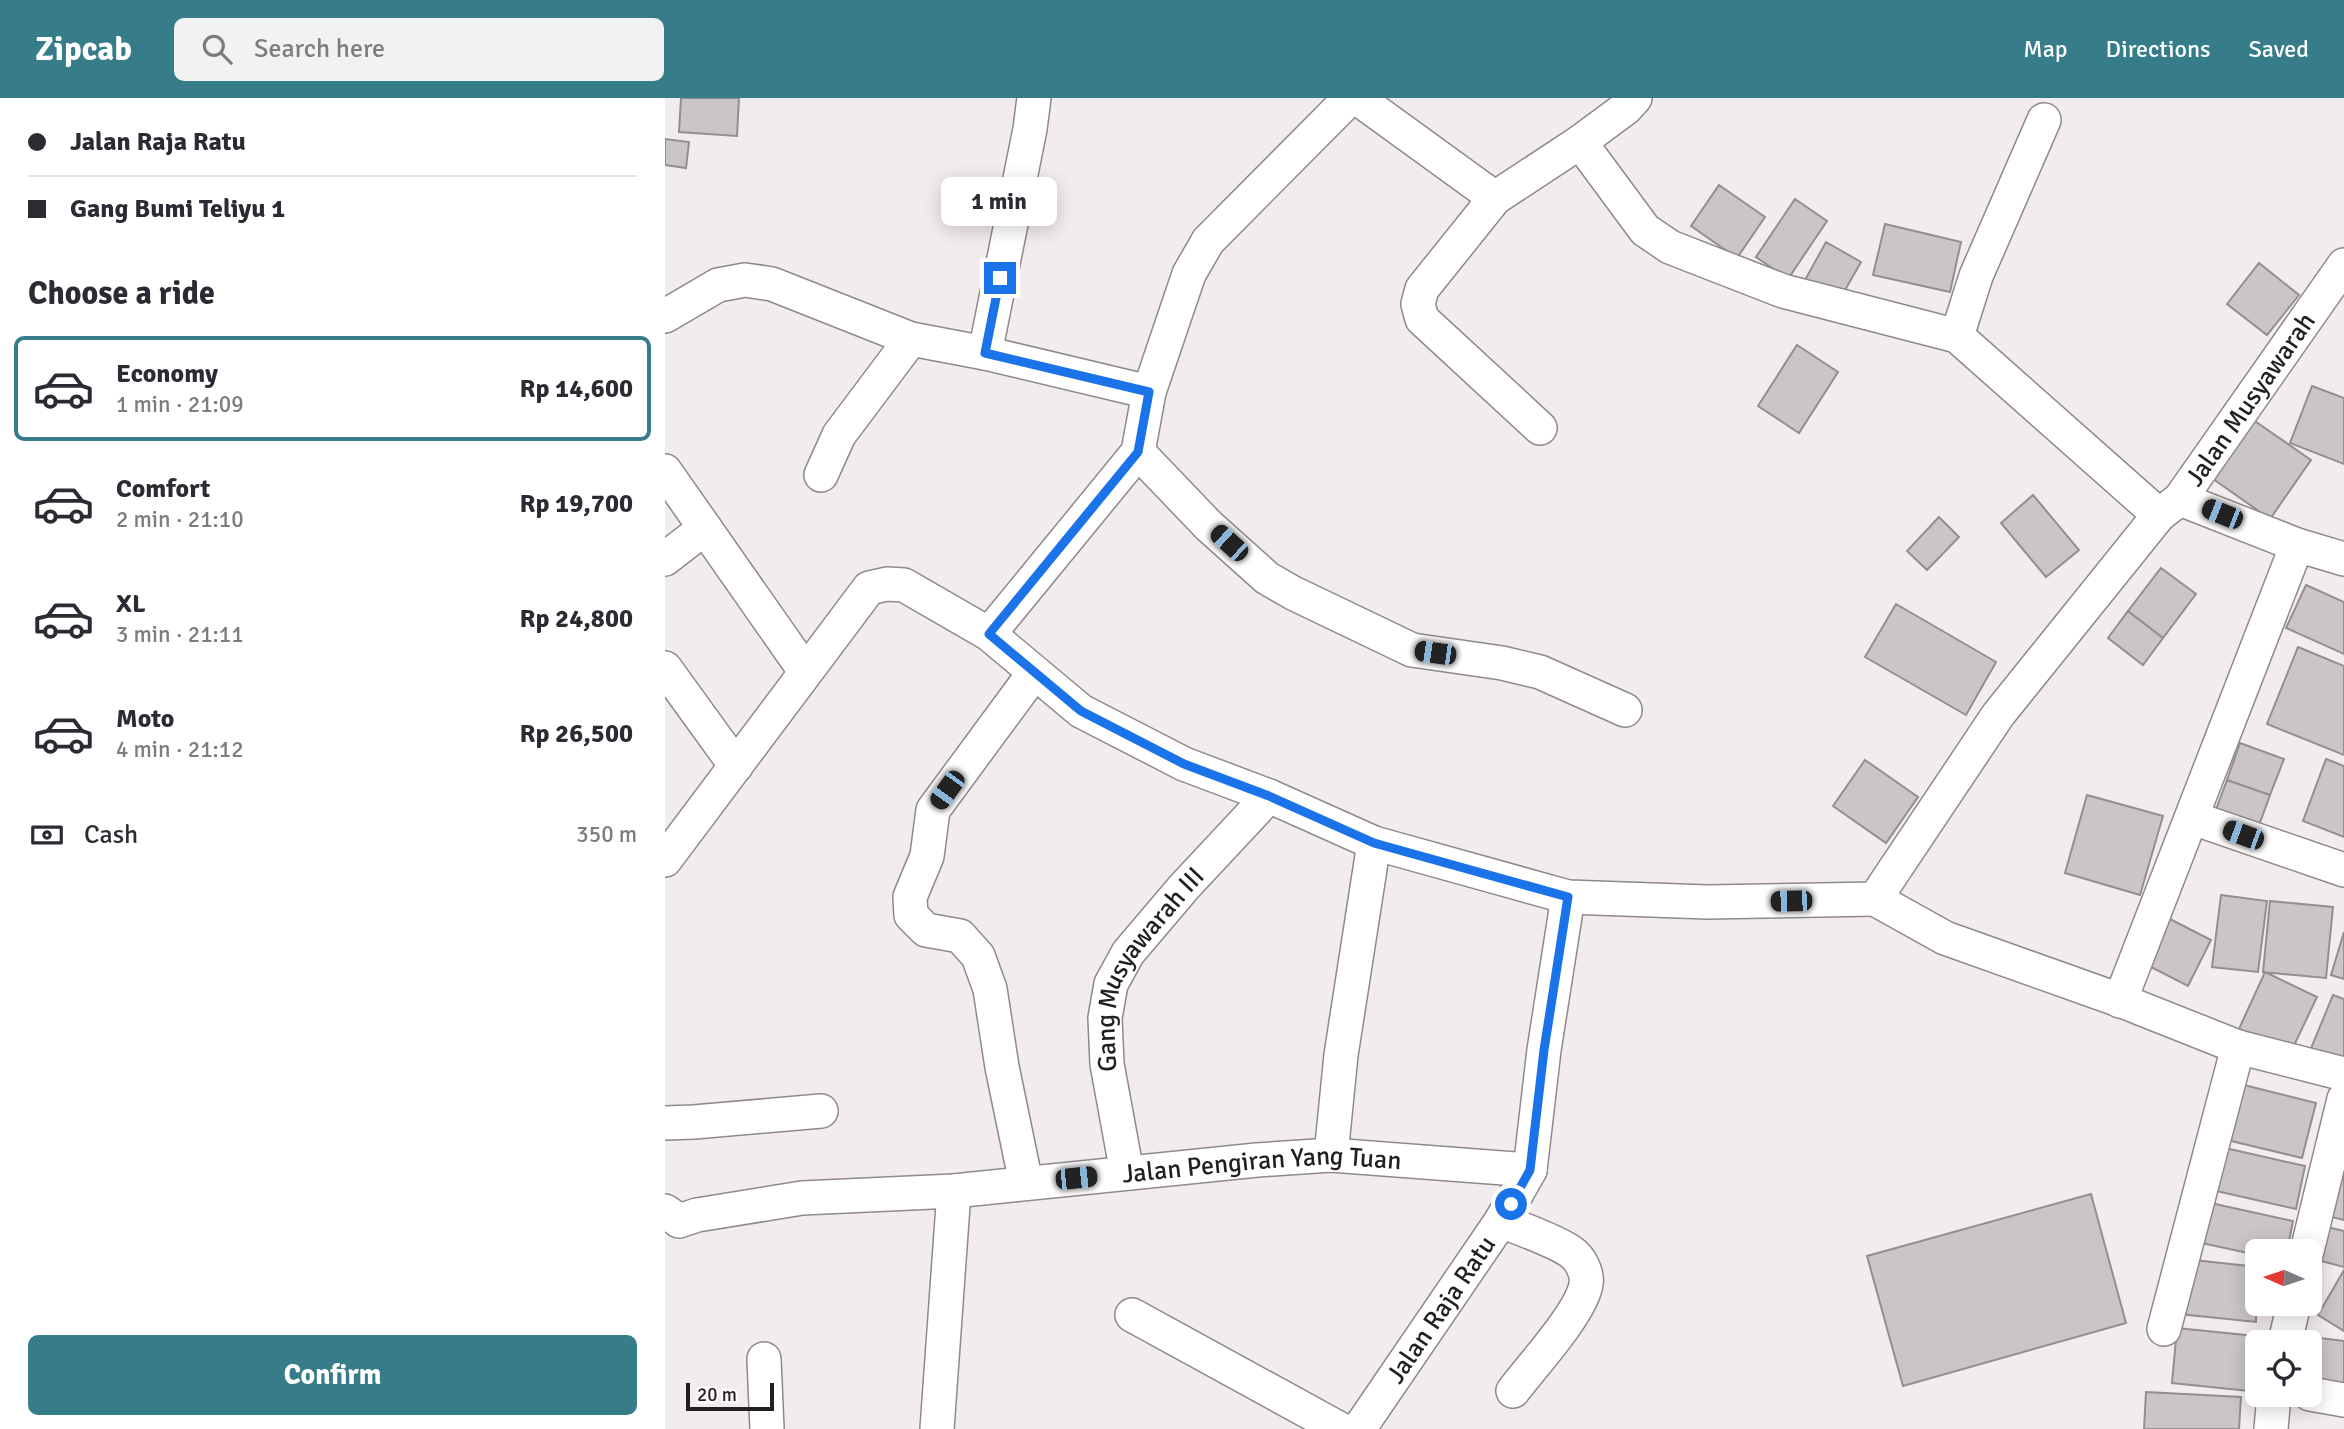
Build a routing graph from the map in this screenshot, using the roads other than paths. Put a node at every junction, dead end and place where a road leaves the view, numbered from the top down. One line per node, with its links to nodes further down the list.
1 (1034, 98): 12 (street)
2 (1350, 98): 13 (street)
3 (1357, 98): 7 (street)
4 (1635, 98): 6 (street)
5 (2044, 120): 10 (street)
6 (1580, 142): 7 (street); 10 (street)
7 (1495, 198): 14 (street)
8 (2344, 265): 18 (street, Jalan Musyawarah)
9 (665, 316): 11 (street)
10 (1957, 337): 18 (street)
11 (911, 339): 12 (street); 17 (street)
12 (985, 353): 13 (street)
13 (1149, 392): 15 (street)
14 (1541, 428)
15 (1138, 452): 23 (street); 27 (street)
16 (665, 471): 19 (street)
17 (821, 475)
18 (2170, 507): 20 (street); 35 (street, Jalan Musyawarah)
19 (705, 528): 21 (street); 25 (street)
20 (2297, 545): 22 (street); 30 (street)
21 (665, 559)
22 (2344, 559)
23 (989, 634): 25 (street); 26 (street)
24 (665, 667): 28 (street)
25 (805, 671): 28 (street)
26 (1034, 673): 29 (street); 45 (street)
27 (1625, 710)
28 (736, 765): 32 (street)
29 (1269, 796): 31 (street); 44 (street, Gang Musyawarah III)
30 (2193, 818): 33 (street); 36 (street)
31 (1374, 843): 34 (street); 42 (street)
32 (665, 860)
33 (2344, 870)
34 (1568, 897): 35 (street); 43 (street, Jalan Raja Ratu)
35 (1875, 899): 36 (street)
36 (2120, 1001): 37 (street)
37 (2238, 1047): 38 (street); 51 (street)
38 (2344, 1074)
39 (2344, 1098): 49 (street)
40 (821, 1111): 41 (street)
41 (665, 1122)
42 (1331, 1155): 43 (street, Jalan Pengiran Yang Tuan); 44 (street, Jalan Pengiran Yang Tuan)
43 (1530, 1170): 48 (street, Jalan Raja Ratu)
44 (1127, 1173): 45 (street, Jalan Pengiran Yang Tuan)
45 (1026, 1183): 46 (street, Jalan Pengiran Yang Tuan)
46 (954, 1191): 47 (street, Jalan Pengiran Yang Tuan); 58 (street)
47 (670, 1219)
48 (1501, 1221): 53 (street); 60 (street, Jalan Raja Ratu)
49 (2310, 1239)
50 (1132, 1315): 59 (street)
51 (2164, 1329)
52 (764, 1359): 57 (street)
53 (1513, 1391)
54 (2322, 1396): 55 (street)
55 (2344, 1400)
56 (2273, 1407): 61 (street)
57 (767, 1429)
58 (936, 1429)
59 (1340, 1429)
60 (1359, 1429)
61 (2271, 1429)

